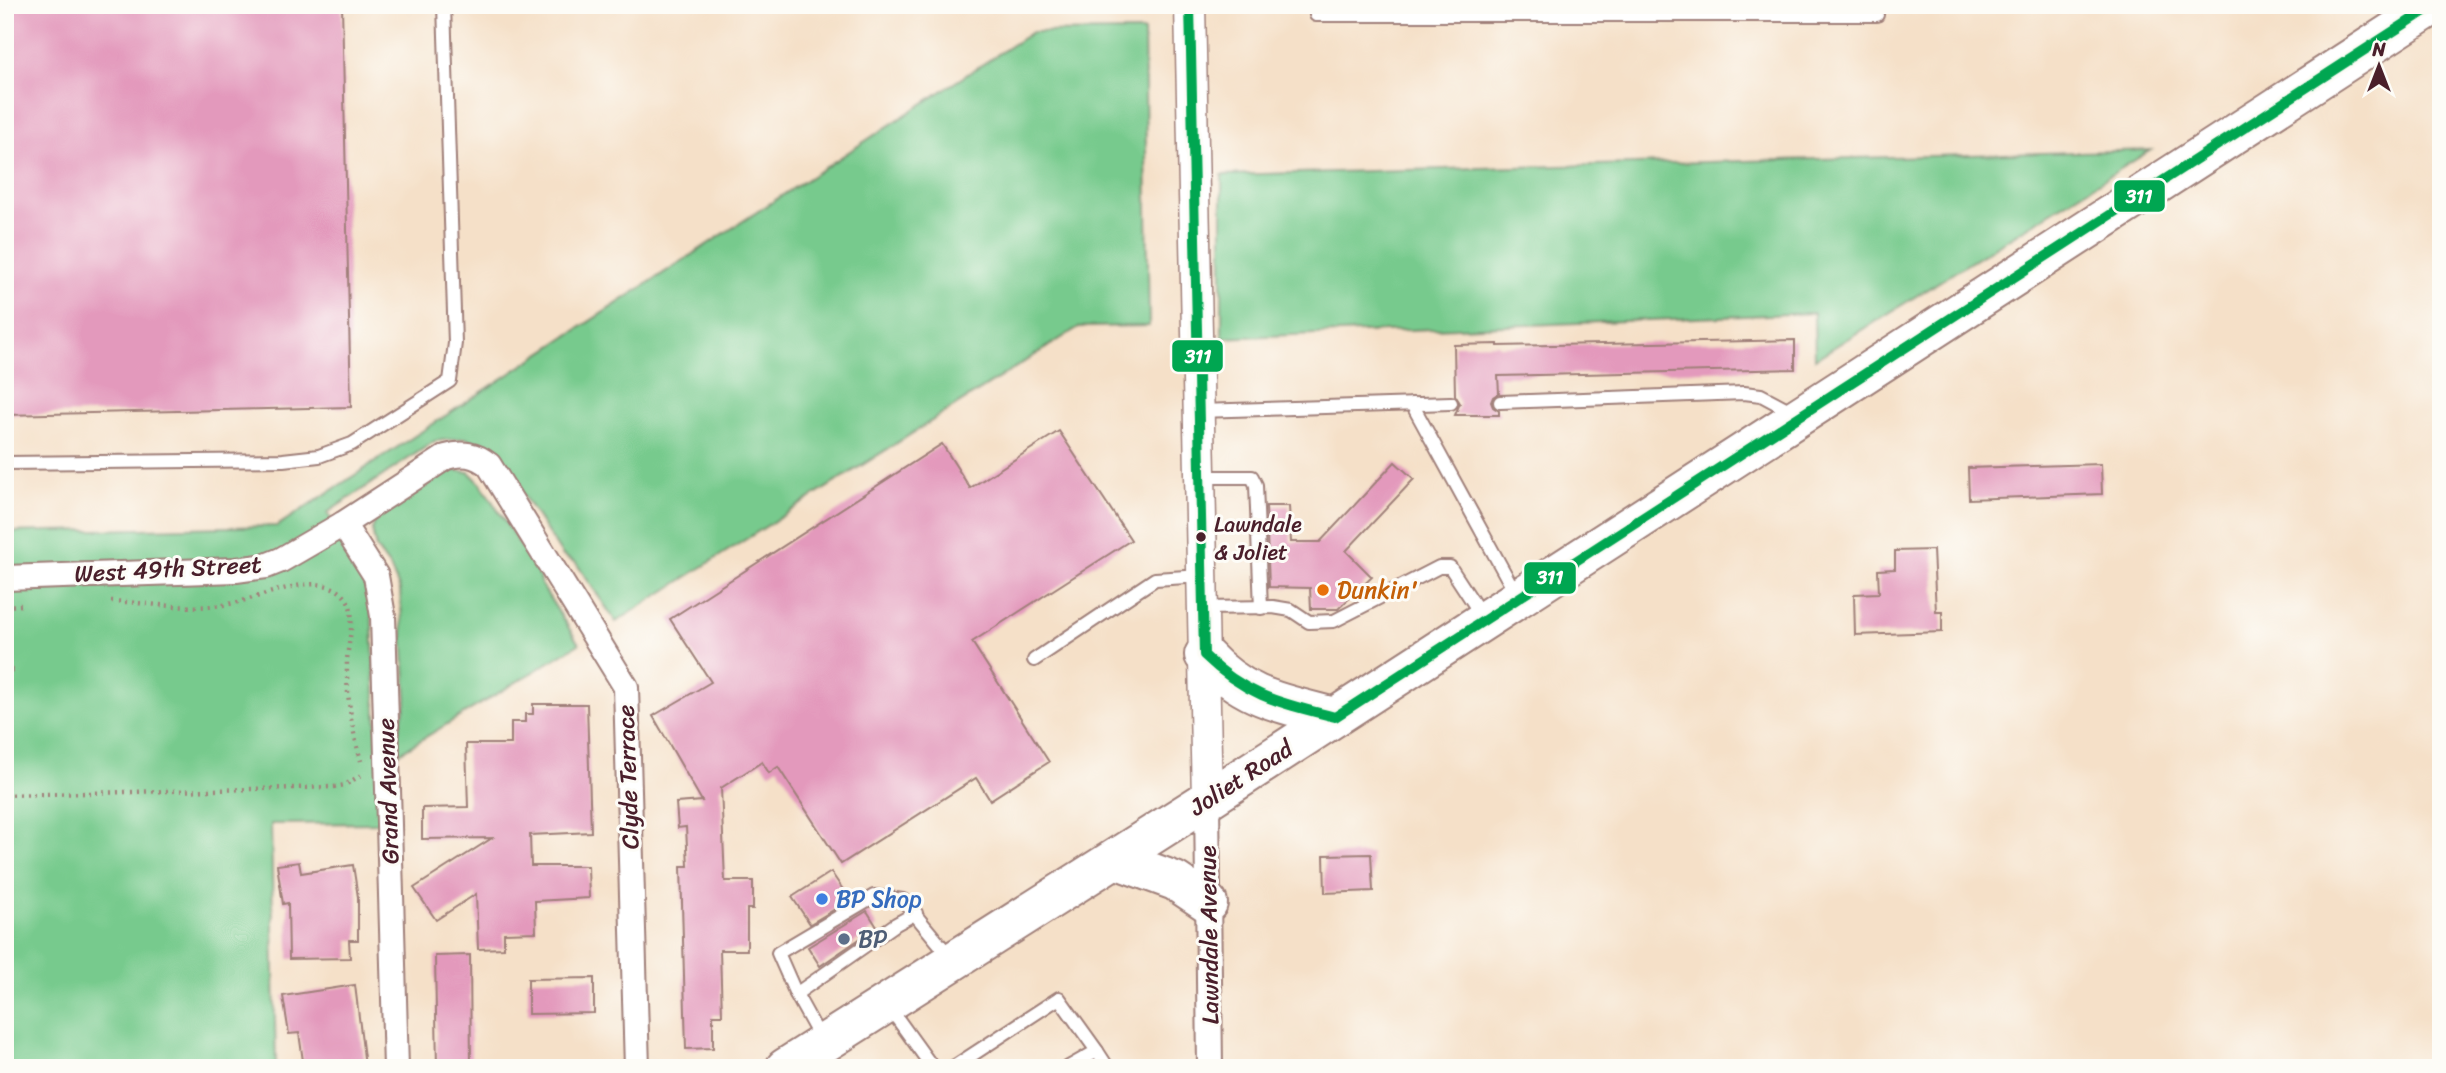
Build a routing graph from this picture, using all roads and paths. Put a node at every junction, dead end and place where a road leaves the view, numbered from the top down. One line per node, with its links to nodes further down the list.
1 (444, 5): 12 (lane)
2 (1189, 5): 9 (street, Lawndale Avenue)
3 (1315, 5): 4 (lane)
4 (1877, 5)
5 (2434, 5): 10 (main road, Joliet Road)
6 (1500, 402): 10 (lane)
7 (1412, 404): 8 (lane); 9 (lane); 17 (lane)
8 (1451, 404)
9 (1198, 411): 13 (street, Lawndale Avenue)
10 (1800, 416): 17 (main road, Joliet Road)
11 (468, 454): 14 (street, West 49th Street); 40 (street, Clyde Terrace)
12 (5, 463)
13 (1200, 477): 15 (street, Lawndale Avenue); 22 (lane)
14 (343, 524): 16 (street, West 49th Street); 39 (street, Grand Avenue)
15 (1202, 576): 21 (street, Lawndale Avenue); 25 (lane)
16 (5, 578)
17 (1518, 599): 23 (main road, Joliet Road)
18 (100, 601): 29 (path)
19 (26, 604): 20 (path)
20 (5, 606)
21 (1203, 608): 22 (lane); 24 (street, Lawndale Avenue)
22 (1261, 608): 23 (lane)
23 (1485, 620): 28 (main road, Joliet Road)
24 (1204, 655): 28 (main road); 30 (street, Lawndale Avenue)
25 (1034, 660)
26 (15, 670): 27 (path)
27 (5, 671)
28 (1335, 718): 30 (main road, Joliet Road)
29 (5, 795)
30 (1207, 800): 31 (main road, Joliet Road); 32 (street, Lawndale Avenue)
31 (1115, 859): 32 (main road); 34 (main road, Joliet Road)
32 (1208, 903): 46 (street, Lawndale Avenue)
33 (916, 913): 34 (lane); 35 (lane); 35 (lane)
34 (953, 961): 36 (main road, Joliet Road)
35 (796, 994): 37 (lane)
36 (887, 1003): 37 (main road, Joliet Road); 42 (lane)
37 (823, 1044): 41 (main road, Joliet Road)
38 (1097, 1051): 43 (lane); 44 (lane); 45 (lane)
39 (396, 1068)
40 (637, 1068)
41 (785, 1068)
42 (933, 1068)
43 (952, 1068)
44 (1067, 1068)
45 (1108, 1068)
46 (1210, 1068)

